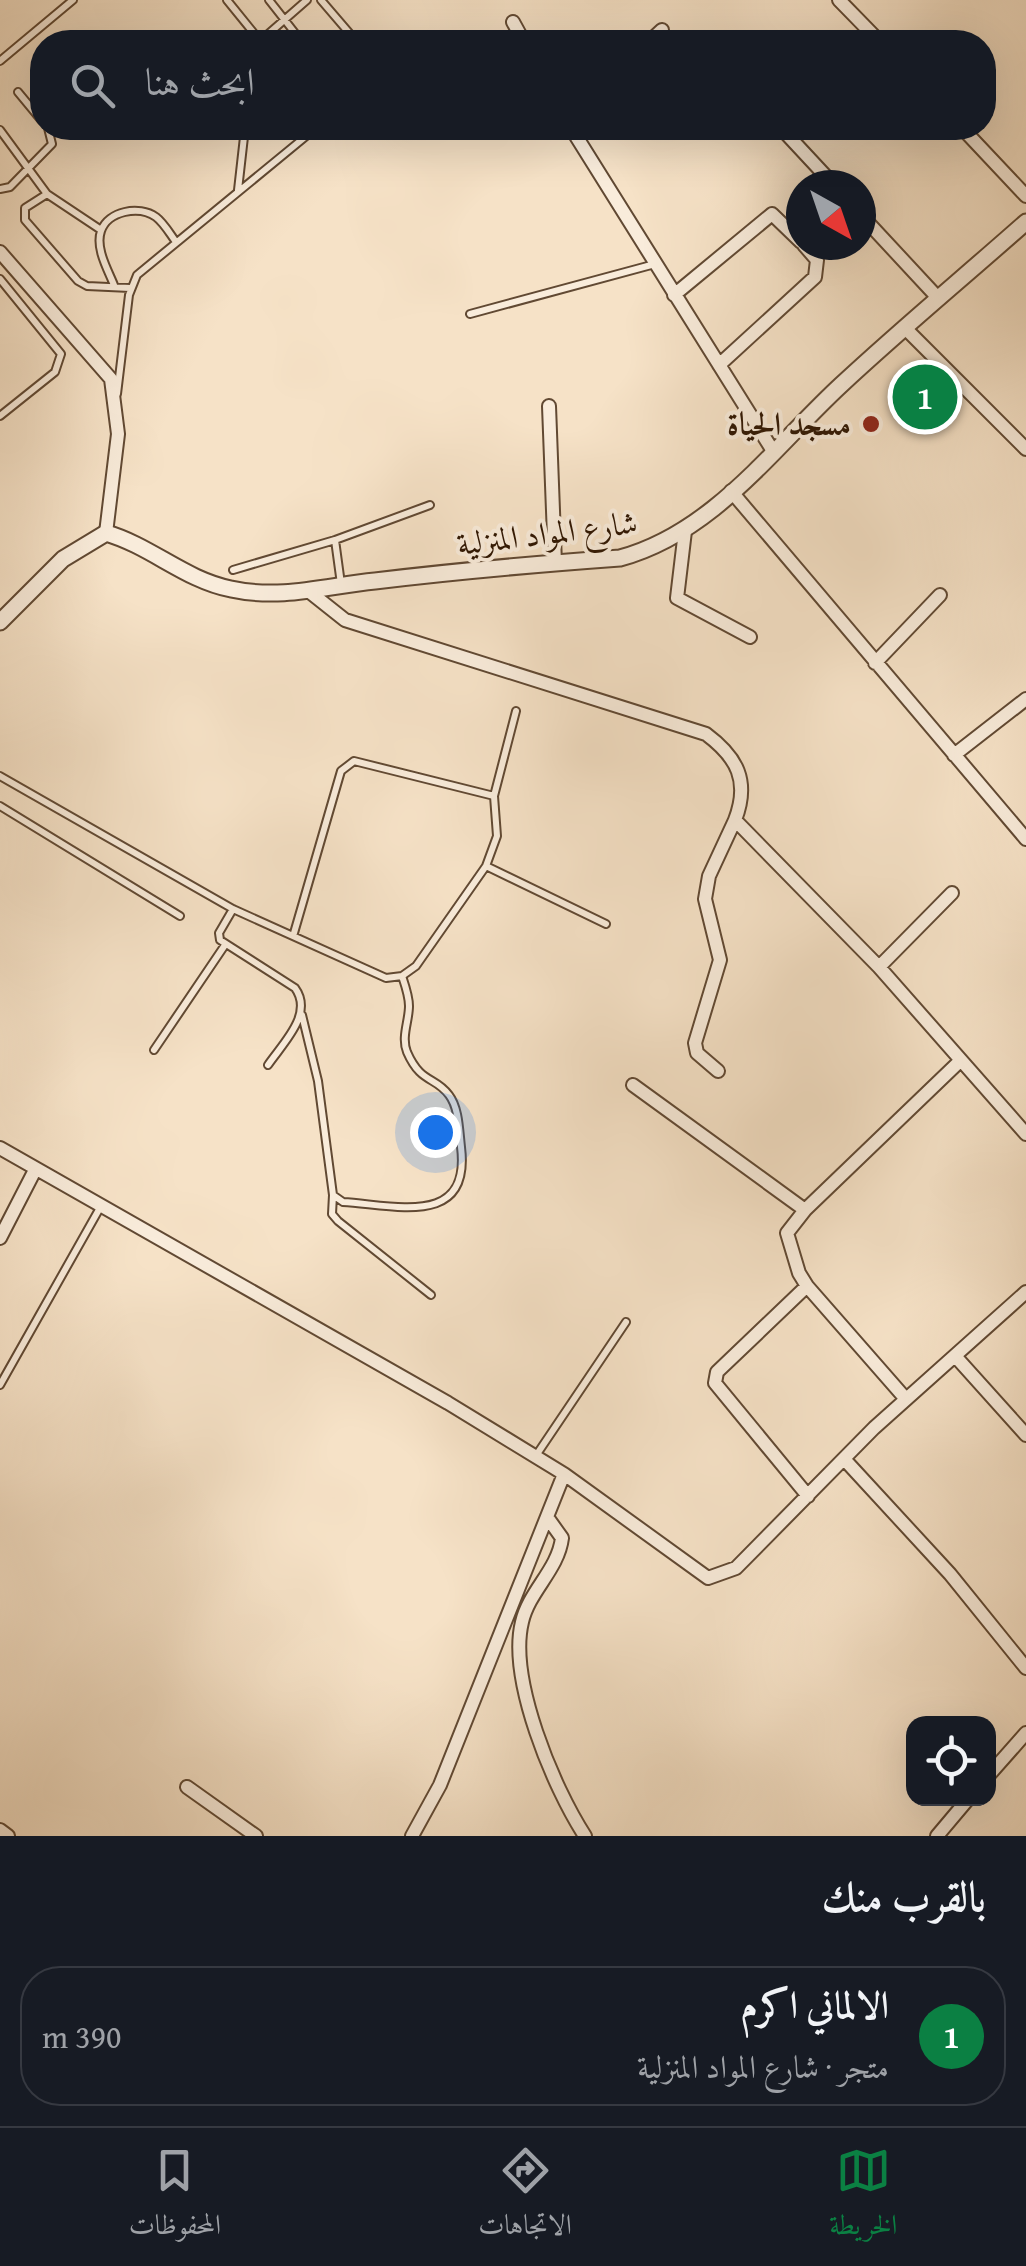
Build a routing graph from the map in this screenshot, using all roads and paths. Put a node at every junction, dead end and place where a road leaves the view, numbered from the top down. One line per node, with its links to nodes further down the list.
1 (73, 0): 9 (lane)
2 (227, 0): 10 (lane)
3 (269, 0): 7 (lane)
4 (307, 0): 7 (lane)
5 (321, 0): 13 (lane)
6 (839, 0): 15 (street)
7 (284, 20): 11 (lane); 12 (lane)
8 (512, 22): 14 (street)
9 (38, 30)
10 (251, 30)
11 (273, 30)
12 (292, 30)
13 (347, 30)
14 (517, 30)
15 (868, 30)
16 (30, 37): 17 (lane)
17 (0, 62)
18 (18, 92): 19 (lane)
19 (30, 106)
20 (0, 130): 27 (lane)
21 (51, 140): 27 (lane)
22 (244, 140): 30 (lane)
23 (301, 140): 30 (lane)
24 (578, 140): 40 (street)
25 (791, 140): 28 (street)
26 (973, 140): 32 (street)
27 (29, 168): 29 (lane); 31 (lane)
28 (820, 170)
29 (0, 189)
30 (238, 192): 37 (lane)
31 (48, 194): 35 (lane); 42 (lane)
32 (1026, 196)
33 (1026, 222): 45 (street, شارع المواد المنزلية)
34 (786, 228): 44 (street)
35 (101, 230): 37 (lane); 42 (lane)
36 (876, 231): 45 (street)
37 (176, 242): 43 (lane)
38 (0, 252): 49 (street)
39 (817, 260): 48 (street)
40 (656, 264): 44 (street); 46 (lane)
41 (0, 278): 51 (lane)
42 (114, 285): 43 (lane)
43 (130, 288): 49 (lane)
44 (674, 295): 48 (street)
45 (939, 299): 47 (street, شارع المواد المنزلية)
46 (470, 314)
47 (904, 327): 52 (street); 53 (street, شارع المواد المنزلية)
48 (718, 365): 53 (street)
49 (116, 398): 57 (street)
50 (549, 406): 59 (street)
51 (0, 416)
52 (1026, 449)
53 (773, 450): 54 (street, شارع المواد المنزلية)
54 (731, 491): 56 (street, شارع المواد المنزلية); 66 (street)
55 (430, 505): 58 (lane)
56 (685, 531): 59 (street, شارع المواد المنزلية); 65 (street)
57 (106, 534): 62 (street, شارع المواد المنزلية); 64 (street)
58 (335, 540): 60 (lane); 61 (lane)
59 (556, 562): 61 (street, شارع المواد المنزلية)
60 (233, 570)
61 (341, 585): 62 (street, شارع المواد المنزلية)
62 (312, 594): 73 (street)
63 (940, 595): 66 (street)
64 (0, 622)
65 (750, 636)
66 (875, 663): 69 (street)
67 (1026, 698): 69 (street)
68 (516, 711): 71 (lane)
69 (954, 755): 74 (street)
70 (0, 776): 77 (lane)
71 (494, 796): 75 (lane); 80 (lane)
72 (0, 806): 78 (lane)
73 (734, 820): 82 (street); 88 (street)
74 (1026, 839)
75 (486, 866): 79 (lane); 83 (lane)
76 (952, 894): 82 (street)
77 (233, 909): 80 (lane); 81 (lane)
78 (180, 916)
79 (606, 924)
80 (294, 933): 83 (lane)
81 (225, 945): 84 (lane); 85 (lane)
82 (879, 967): 86 (street)
83 (402, 976): 93 (lane)
84 (302, 1015): 87 (lane); 93 (lane)
85 (154, 1050)
86 (960, 1061): 90 (street); 95 (street)
87 (268, 1064)
88 (718, 1071)
89 (633, 1085): 95 (street)
90 (1026, 1134)
91 (0, 1148): 92 (street)
92 (35, 1170): 94 (street); 96 (street)
93 (333, 1195): 99 (lane)
94 (102, 1205): 102 (lane); 105 (street)
95 (805, 1210): 97 (street)
96 (0, 1238)
97 (807, 1286): 103 (street); 108 (street)
98 (1026, 1292): 101 (street)
99 (430, 1295)
100 (626, 1322): 105 (lane)
101 (956, 1357): 103 (street); 104 (street)
102 (0, 1385)
103 (906, 1398): 106 (street)
104 (1026, 1435)
105 (535, 1457): 107 (street)
106 (845, 1460): 108 (street); 110 (street)
107 (564, 1474): 108 (street); 109 (street)
108 (808, 1496)
109 (547, 1517): 118 (street); 119 (street)
110 (1026, 1668)
111 (1026, 1733): 112 (street)
112 (996, 1767)
113 (187, 1788): 117 (street)
114 (962, 1806): 120 (street)
115 (0, 1830): 116 (street)
116 (8, 1836)
117 (256, 1836)
118 (412, 1836)
119 (584, 1836)
120 (936, 1836)

